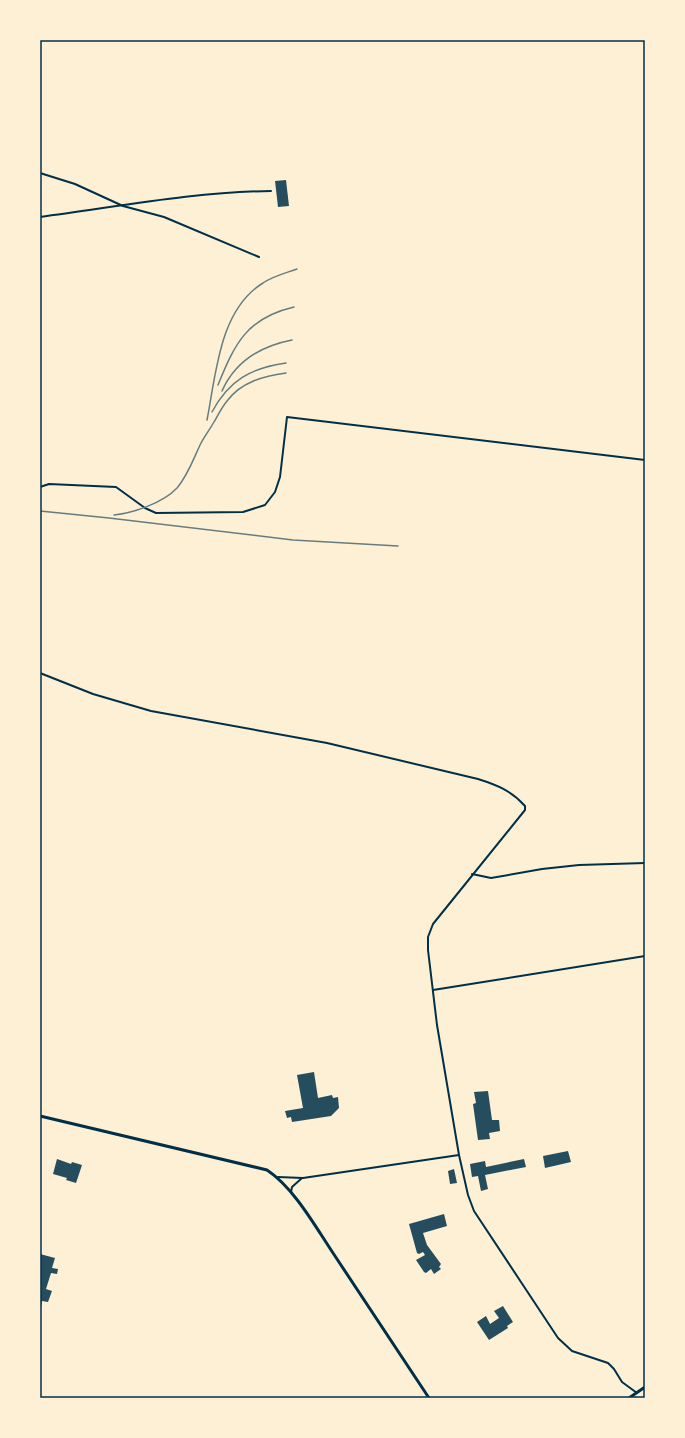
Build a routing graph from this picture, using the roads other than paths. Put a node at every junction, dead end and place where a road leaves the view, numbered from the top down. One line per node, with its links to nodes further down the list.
1 (40, 173): 3 (street)
2 (271, 191): 3 (street)
3 (123, 206): 4 (street); 5 (street)
4 (40, 217)
5 (260, 256)
6 (645, 460): 7 (street)
7 (40, 487)
8 (40, 673): 10 (street)
9 (645, 863): 10 (street)
10 (472, 874): 12 (street)
11 (645, 956): 12 (street)
12 (433, 990): 14 (street)
13 (40, 1116): 15 (street)
14 (459, 1155): 16 (street); 19 (street)
15 (278, 1177): 16 (street); 17 (street)
16 (303, 1178): 17 (street)
17 (291, 1192): 20 (street)
18 (645, 1388): 19 (street)
19 (637, 1393): 21 (street)
20 (429, 1398)
21 (629, 1398)

